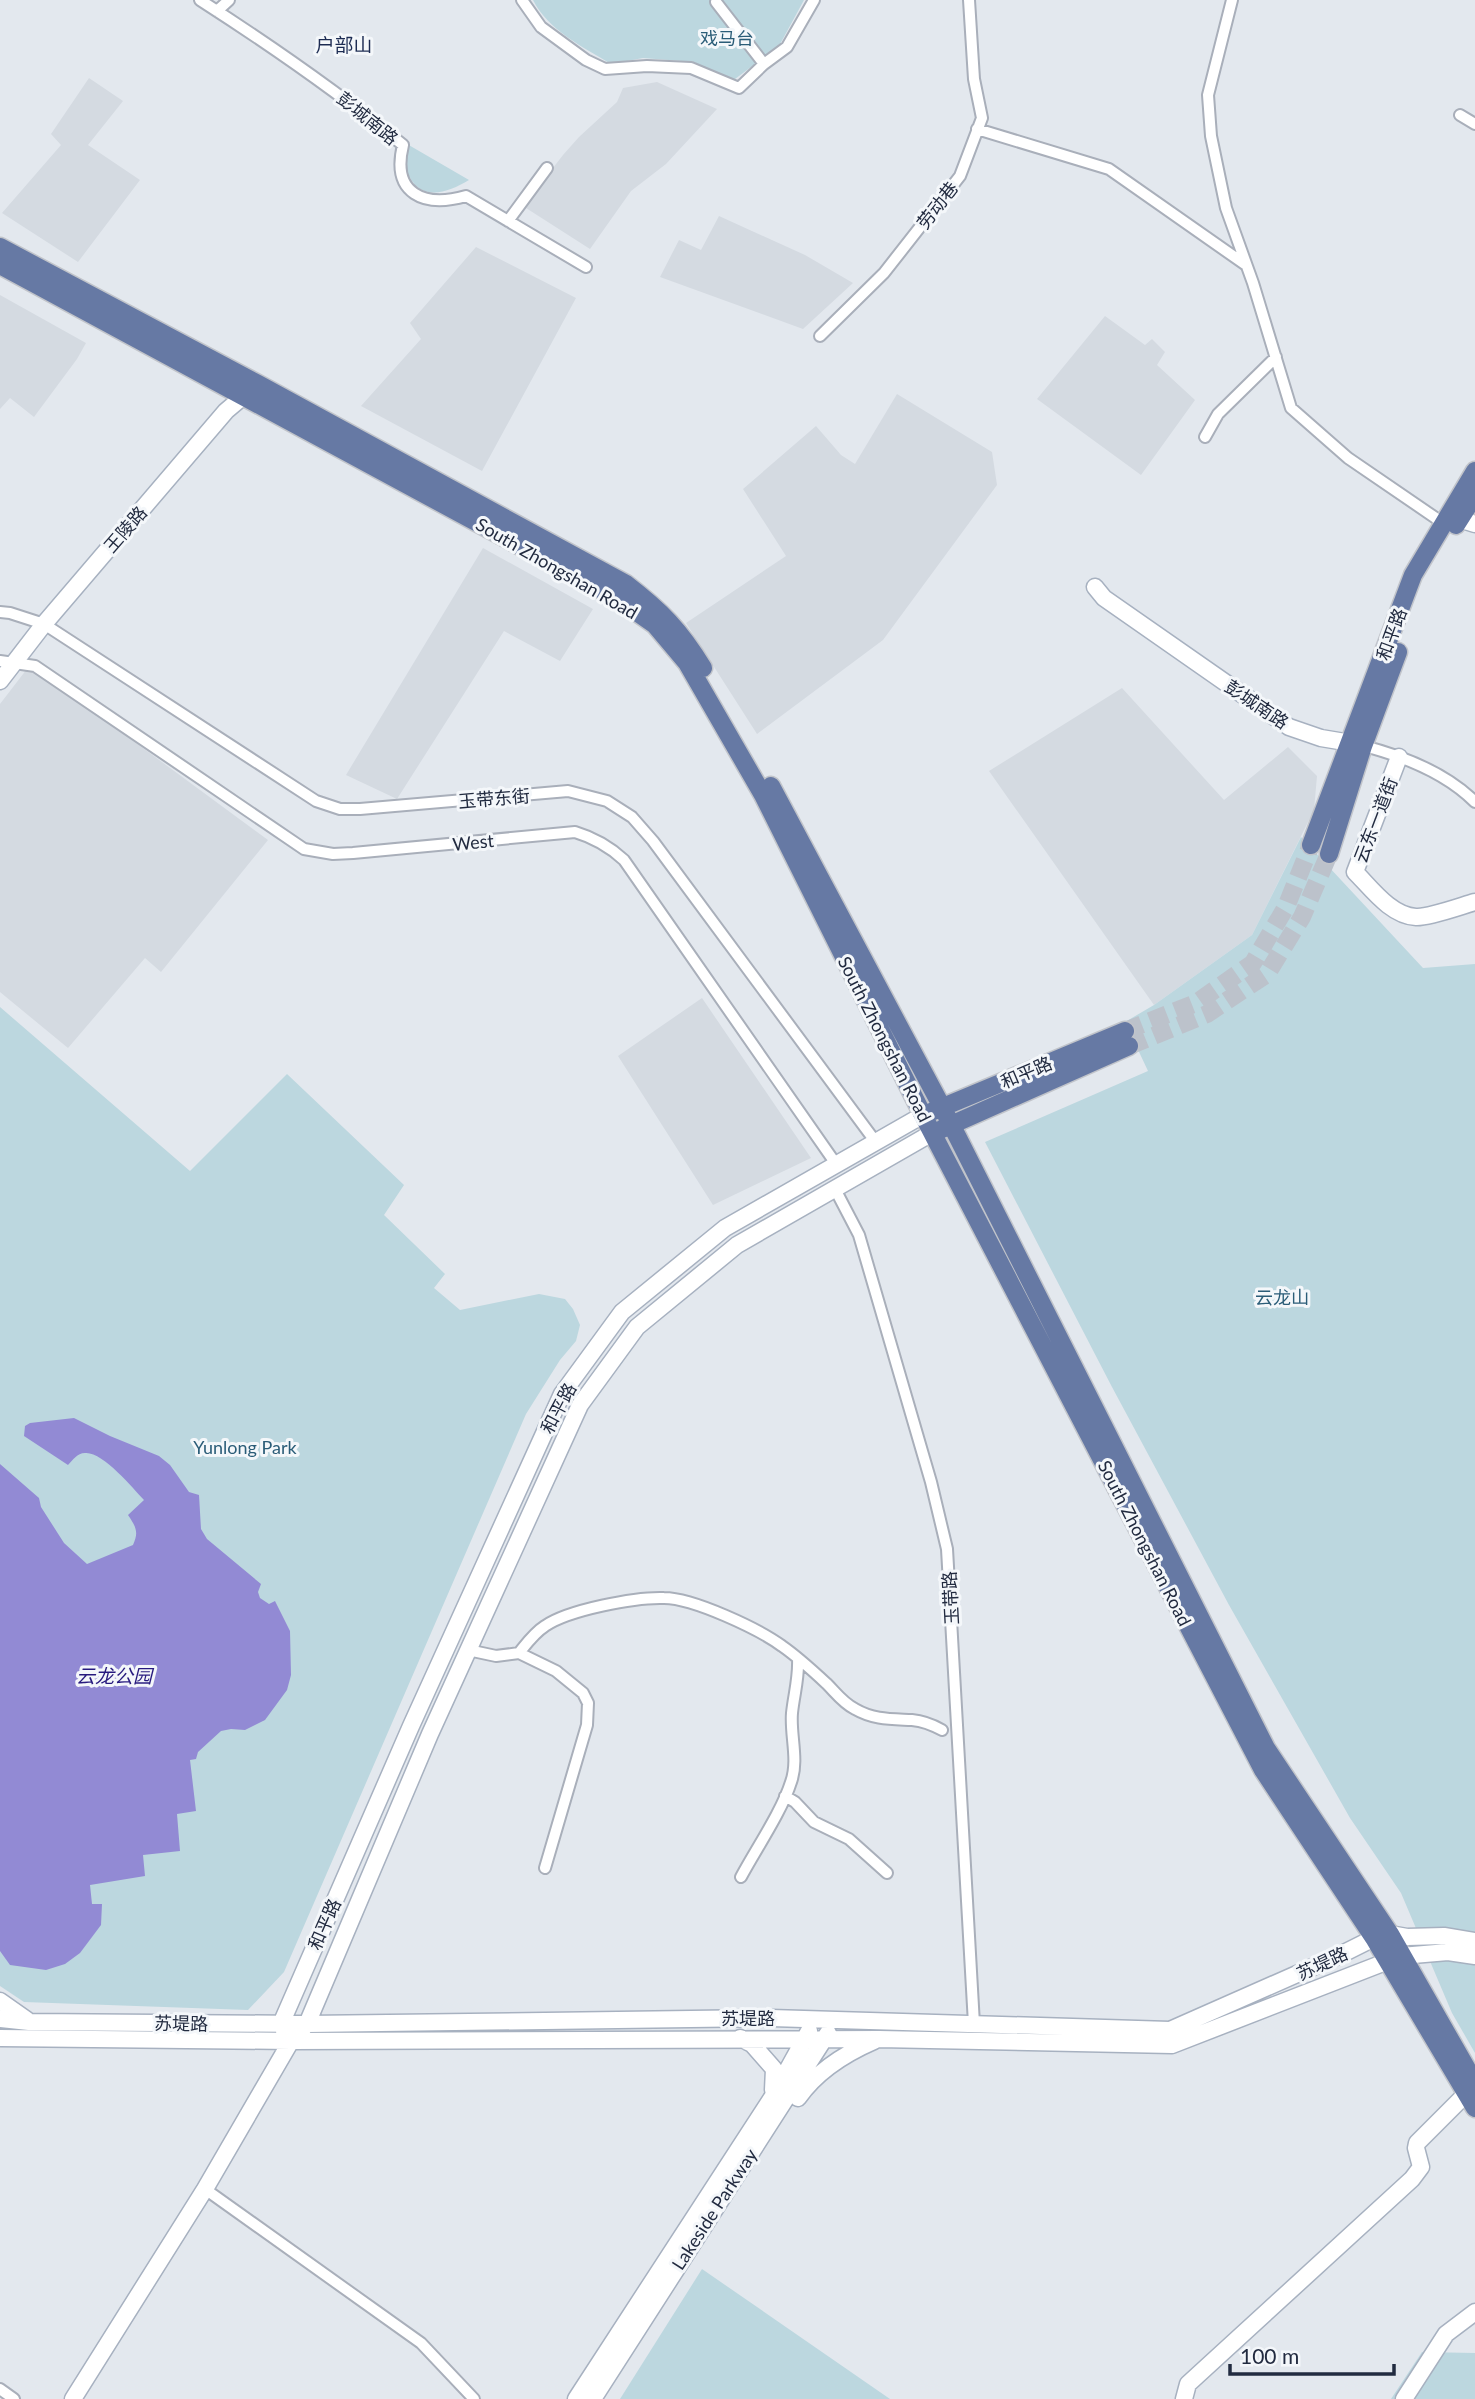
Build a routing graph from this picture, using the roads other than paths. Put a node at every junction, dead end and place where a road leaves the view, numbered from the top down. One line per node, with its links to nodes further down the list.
1 (200, 0): 8 (street, 彭城南路)
2 (229, 0): 8 (street)
3 (522, 0): 9 (street)
4 (814, 0): 9 (street)
5 (969, 0): 12 (street, 劳动巷)
6 (1233, 0): 17 (street)
7 (716, 2): 9 (street)
8 (217, 11): 14 (street, 彭城南路)
9 (764, 64)
10 (1460, 115): 11 (street)
11 (1475, 124)
12 (977, 129): 17 (street); 19 (street, 劳动巷)
13 (547, 167): 14 (street)
14 (508, 221): 18 (street, 彭城南路)
15 (0, 247): 21 (main road, South Zhongshan Road)
16 (0, 265): 21 (main road, South Zhongshan Road)
17 (1247, 265): 20 (street)
18 (586, 267)
19 (820, 336)
20 (1276, 357): 22 (street); 25 (street)
21 (251, 390): 28 (main road, 王陵路); 37 (main road, South Zhongshan Road); 38 (main road, South Zhongshan Road)
22 (1205, 438)
23 (1475, 471): 25 (main road, 和平路)
24 (1475, 495): 25 (main road, 和平路)
25 (1459, 522): 31 (main road, 和平路)
26 (1095, 587): 31 (main road, 彭城南路)
27 (0, 612): 28 (street, 玉带东街)
28 (40, 629): 29 (main road, 王陵路); 41 (street, 玉带东街)
29 (12, 659): 30 (main road, 王陵路); 42 (street, West)
30 (0, 681)
31 (1357, 745): 32 (street, 彭城南路); 34 (main road, 和平路); 35 (main road, 和平路)
32 (1399, 757): 33 (street, 彭城南路); 36 (main road, 云东一道街)
33 (1475, 802)
34 (1311, 845)
35 (1329, 854)
36 (1475, 902)
37 (942, 1107): 38 (main road, 和平路); 39 (main road, South Zhongshan Road); 39 (main road, 和平路)
38 (923, 1115): 40 (main road, South Zhongshan Road); 41 (main road, 和平路)
39 (951, 1124): 40 (main road, 和平路); 52 (main road, South Zhongshan Road)
40 (932, 1133): 43 (main road, 和平路); 52 (main road, South Zhongshan Road)
41 (876, 1141): 42 (main road, 和平路)
42 (836, 1164): 61 (main road, 和平路)
43 (835, 1189): 44 (main road, 和平路); 63 (street, 玉带路)
44 (468, 1650): 45 (street); 62 (main road, 和平路)
45 (519, 1653): 46 (street); 49 (street)
46 (798, 1659): 47 (street); 48 (street)
47 (942, 1730)
48 (785, 1796): 50 (street); 51 (street)
49 (545, 1868)
50 (887, 1872)
51 (741, 1877)
52 (1382, 1936): 53 (main road); 55 (main road, South Zhongshan Road); 64 (main road, 苏堤路)
53 (1475, 1941)
54 (1475, 1956): 55 (main road, 苏堤路)
55 (1394, 1959): 64 (main road, 苏堤路); 72 (main road, South Zhongshan Road)
56 (0, 2001): 60 (main road)
57 (815, 2020): 58 (main road, 苏堤路); 62 (main road, 苏堤路); 68 (main road, Lakeside Parkway)
58 (835, 2020): 63 (main road, 苏堤路); 69 (main road, Lakeside Parkway)
59 (0, 2021): 60 (main road, 苏堤路); 66 (main road)
60 (29, 2022): 61 (main road, 苏堤路)
61 (281, 2024): 62 (main road, 苏堤路); 71 (main road)
62 (307, 2024): 71 (main road, 和平路)
63 (981, 2030): 64 (main road, 苏堤路); 70 (main road, 苏堤路)
64 (1014, 2033)
65 (0, 2038): 66 (main road, 苏堤路)
66 (21, 2038): 71 (main road, 苏堤路)
67 (740, 2038): 68 (main road, 苏堤路); 71 (main road, 苏堤路); 73 (main road)
68 (805, 2039): 69 (main road, 苏堤路); 73 (main road, Lakeside Parkway)
69 (825, 2039): 70 (main road, 苏堤路); 74 (main road, Lakeside Parkway)
70 (879, 2039): 74 (main road)
71 (291, 2041): 75 (main road, 和平路)
72 (1472, 2094): 83 (main road)
73 (773, 2096): 81 (main road, Lakeside Parkway)
74 (751, 2152): 82 (main road, Lakeside Parkway)
75 (205, 2189): 79 (main road, 和平路); 80 (street)
76 (1475, 2312): 84 (main road)
77 (0, 2389): 78 (street)
78 (14, 2399)
79 (73, 2399)
80 (474, 2399)
81 (576, 2399)
82 (593, 2399)
83 (1184, 2399)
84 (1404, 2399)

